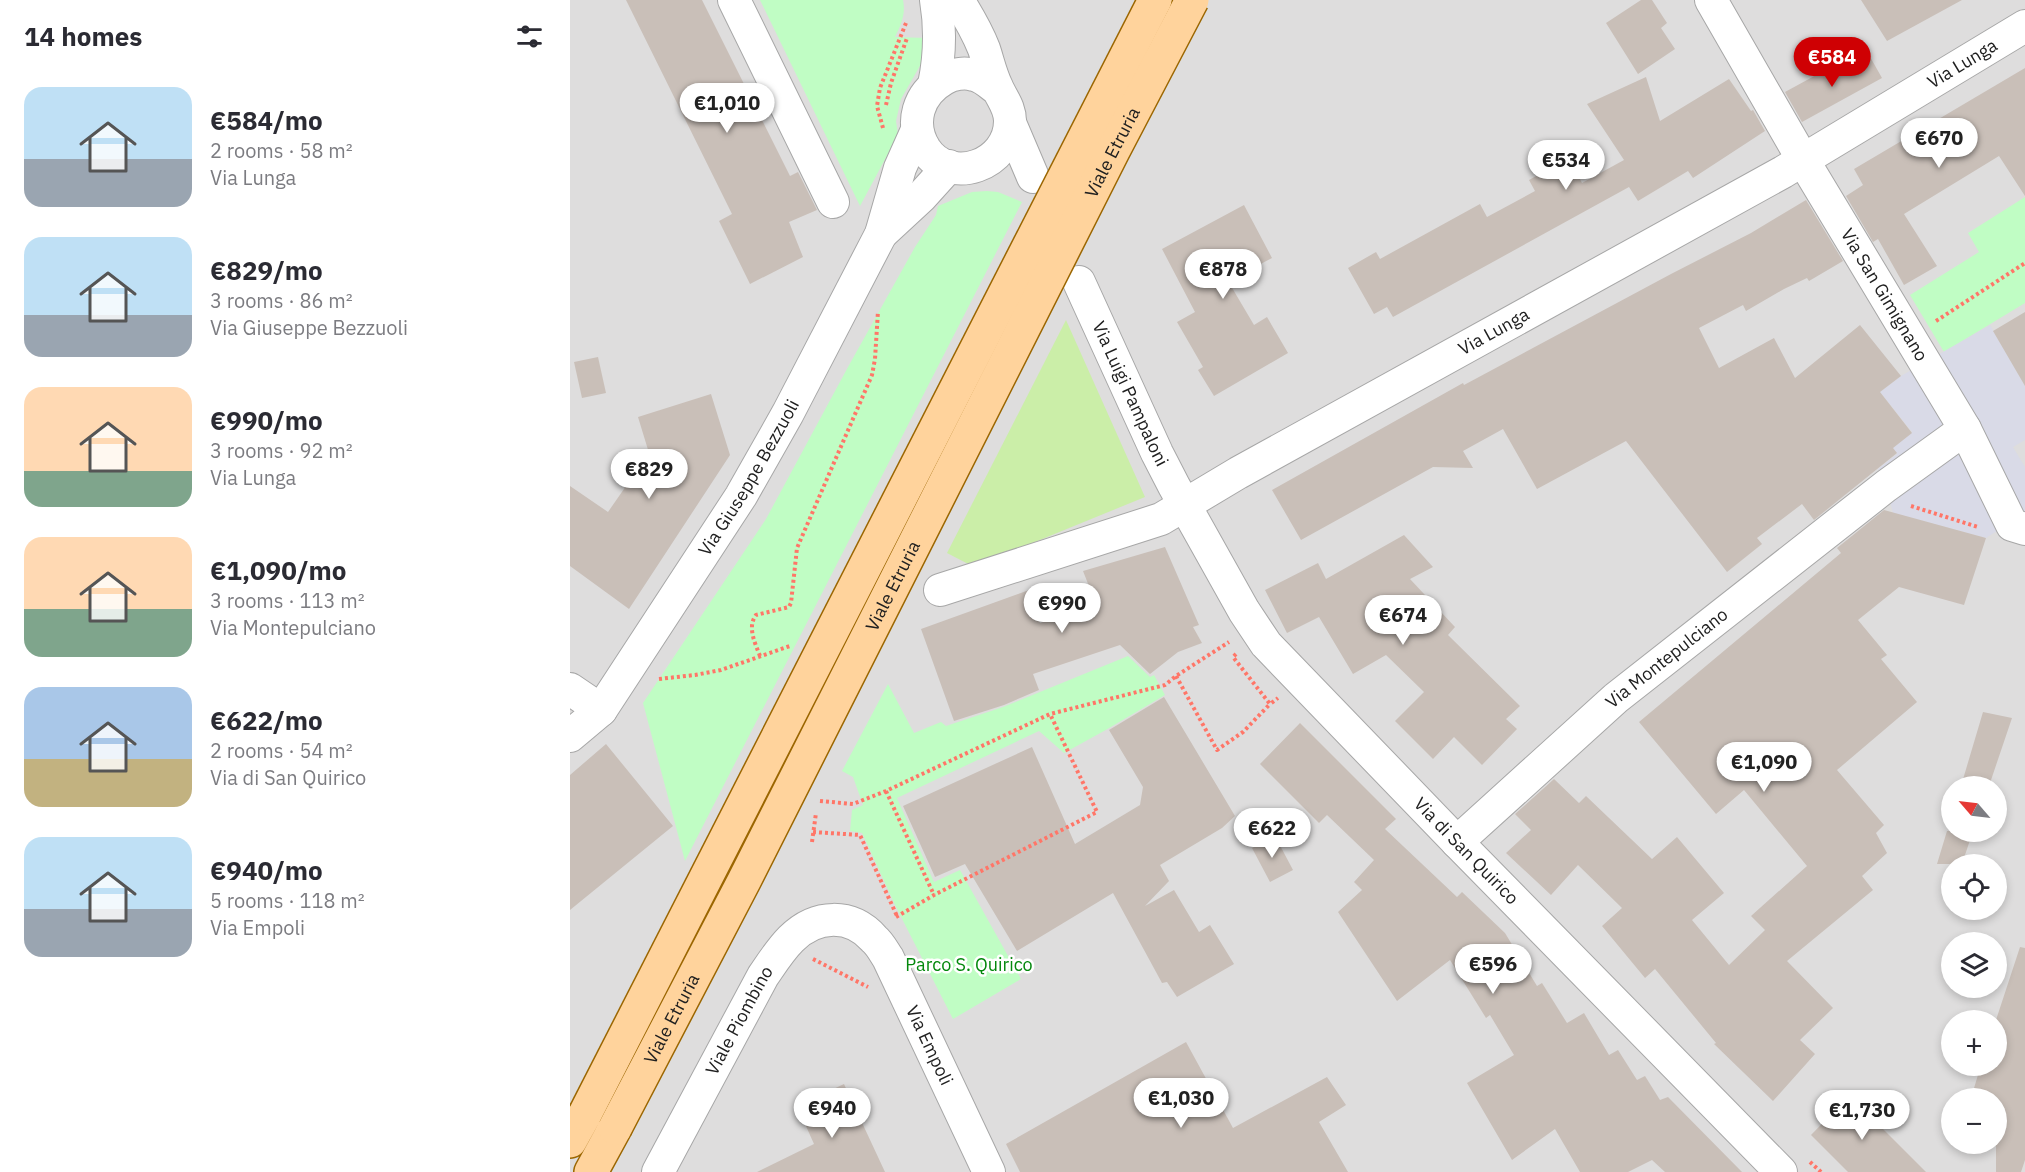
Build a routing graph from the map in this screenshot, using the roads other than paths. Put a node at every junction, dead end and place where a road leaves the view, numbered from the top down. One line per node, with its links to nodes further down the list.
1 (734, 0): 15 (street)
2 (936, 0): 8 (street)
3 (958, 0): 9 (street)
4 (1155, 0): 27 (main road, Viale Etruria, bridge)
5 (1192, 0): 28 (main road, Viale Etruria, bridge)
6 (1711, 0): 13 (street, Via San Gimignano)
7 (2025, 26): 13 (street, Via Lunga)
8 (933, 85): 9 (street); 11 (street)
9 (997, 89): 10 (street)
10 (1010, 123): 12 (street); 12 (street)
11 (917, 130): 14 (street); 16 (street, Via Giuseppe Bezzuoli)
12 (991, 159): 14 (street)
13 (1803, 159): 18 (street, Via San Gimignano); 19 (street, Via Lunga)
14 (949, 166): 16 (street, Via Giuseppe Bezzuoli)
15 (833, 202)
16 (881, 234): 23 (street, Via Giuseppe Bezzuoli)
17 (1079, 282): 19 (street, Via Luigi Pampaloni)
18 (1965, 429): 20 (street, Via San Gimignano); 25 (street, Via Montepulciano)
19 (1185, 505): 21 (street, Via Lunga); 25 (street, Via di San Quirico)
20 (2018, 527)
21 (940, 590)
22 (570, 689): 23 (street)
23 (601, 710): 24 (street)
24 (570, 736)
25 (1457, 842): 31 (street, Via di San Quirico)
26 (868, 933): 29 (street, Viale Piombino); 30 (street, Via Empoli)
27 (577, 1127)
28 (591, 1172)
29 (658, 1172)
30 (989, 1172)
31 (1781, 1172)

